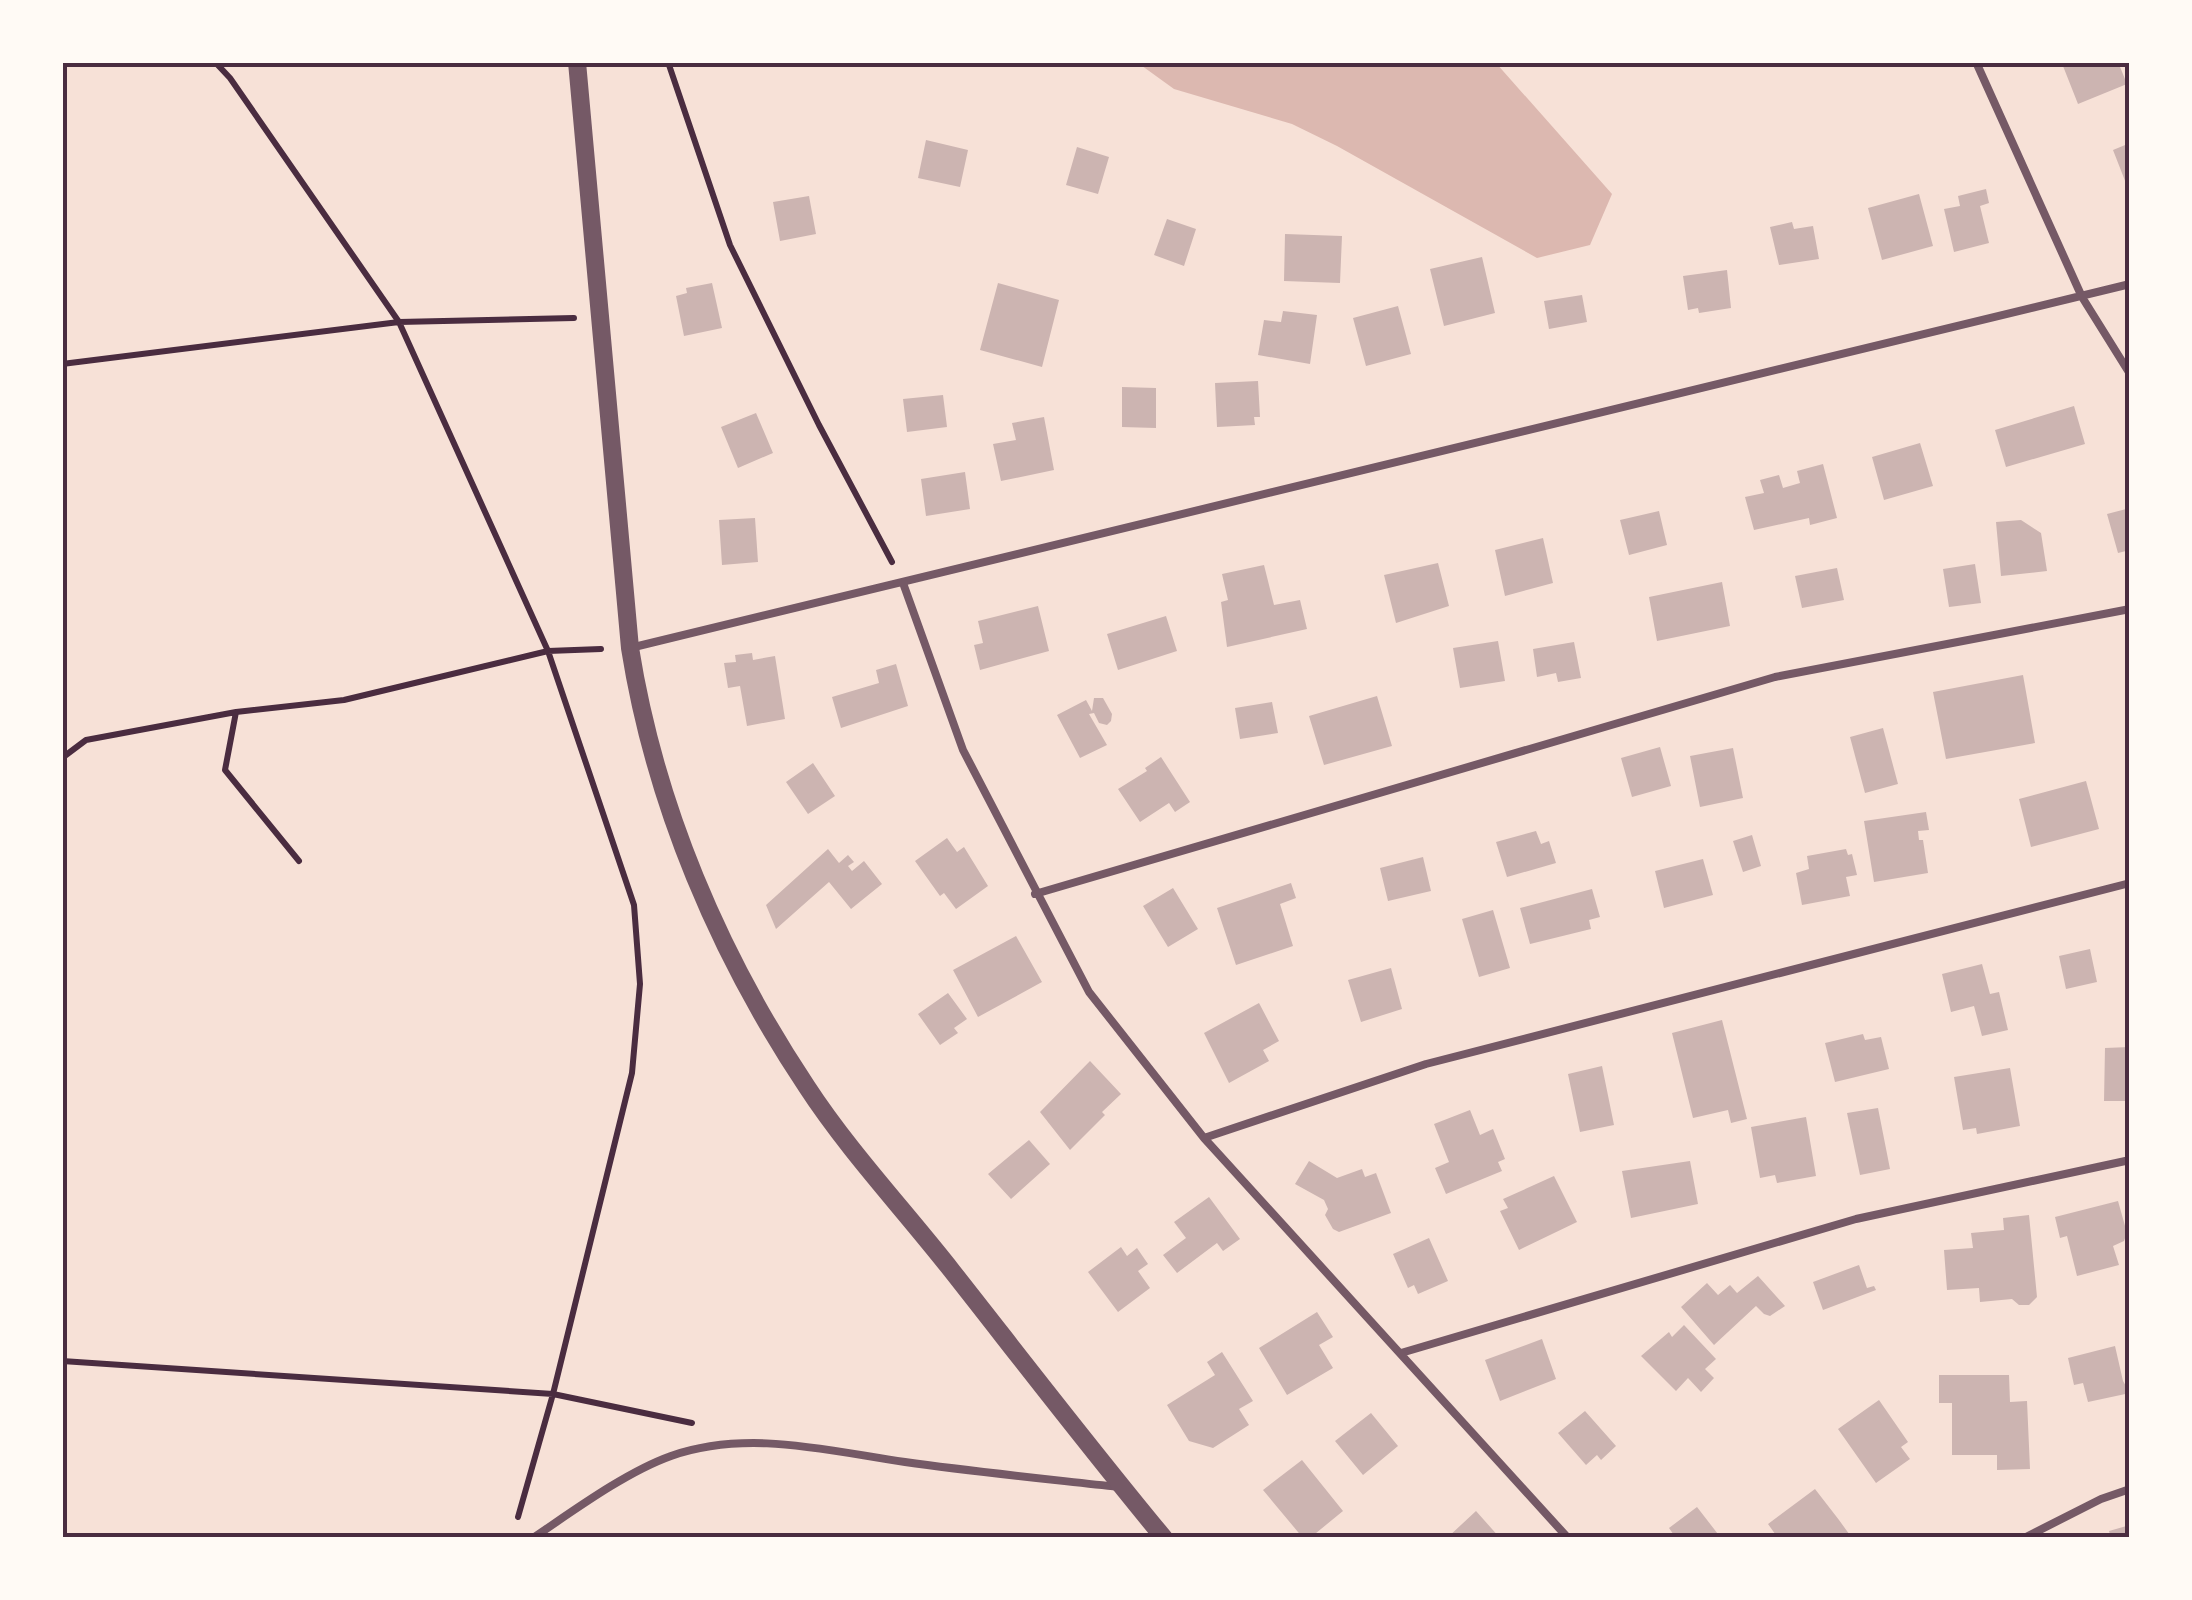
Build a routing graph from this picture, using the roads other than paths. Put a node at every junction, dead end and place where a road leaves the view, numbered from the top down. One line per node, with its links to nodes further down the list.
1 (577, 62): 8 (street)
2 (1976, 62): 4 (lane)
3 (2130, 284): 4 (lane)
4 (2082, 297): 5 (lane); 6 (lane)
5 (2130, 374)
6 (903, 584): 8 (lane); 10 (lane)
7 (2130, 609): 10 (lane)
8 (630, 648): 14 (street)
9 (2130, 884): 11 (lane)
10 (1035, 894): 11 (lane)
11 (1204, 1138): 13 (lane)
12 (2130, 1160): 13 (lane)
13 (1400, 1352): 18 (lane)
14 (1122, 1488): 16 (lane); 17 (street)
15 (2130, 1489): 19 (lane)
16 (533, 1538)
17 (1164, 1538)
18 (1568, 1538)
19 (2024, 1538)

